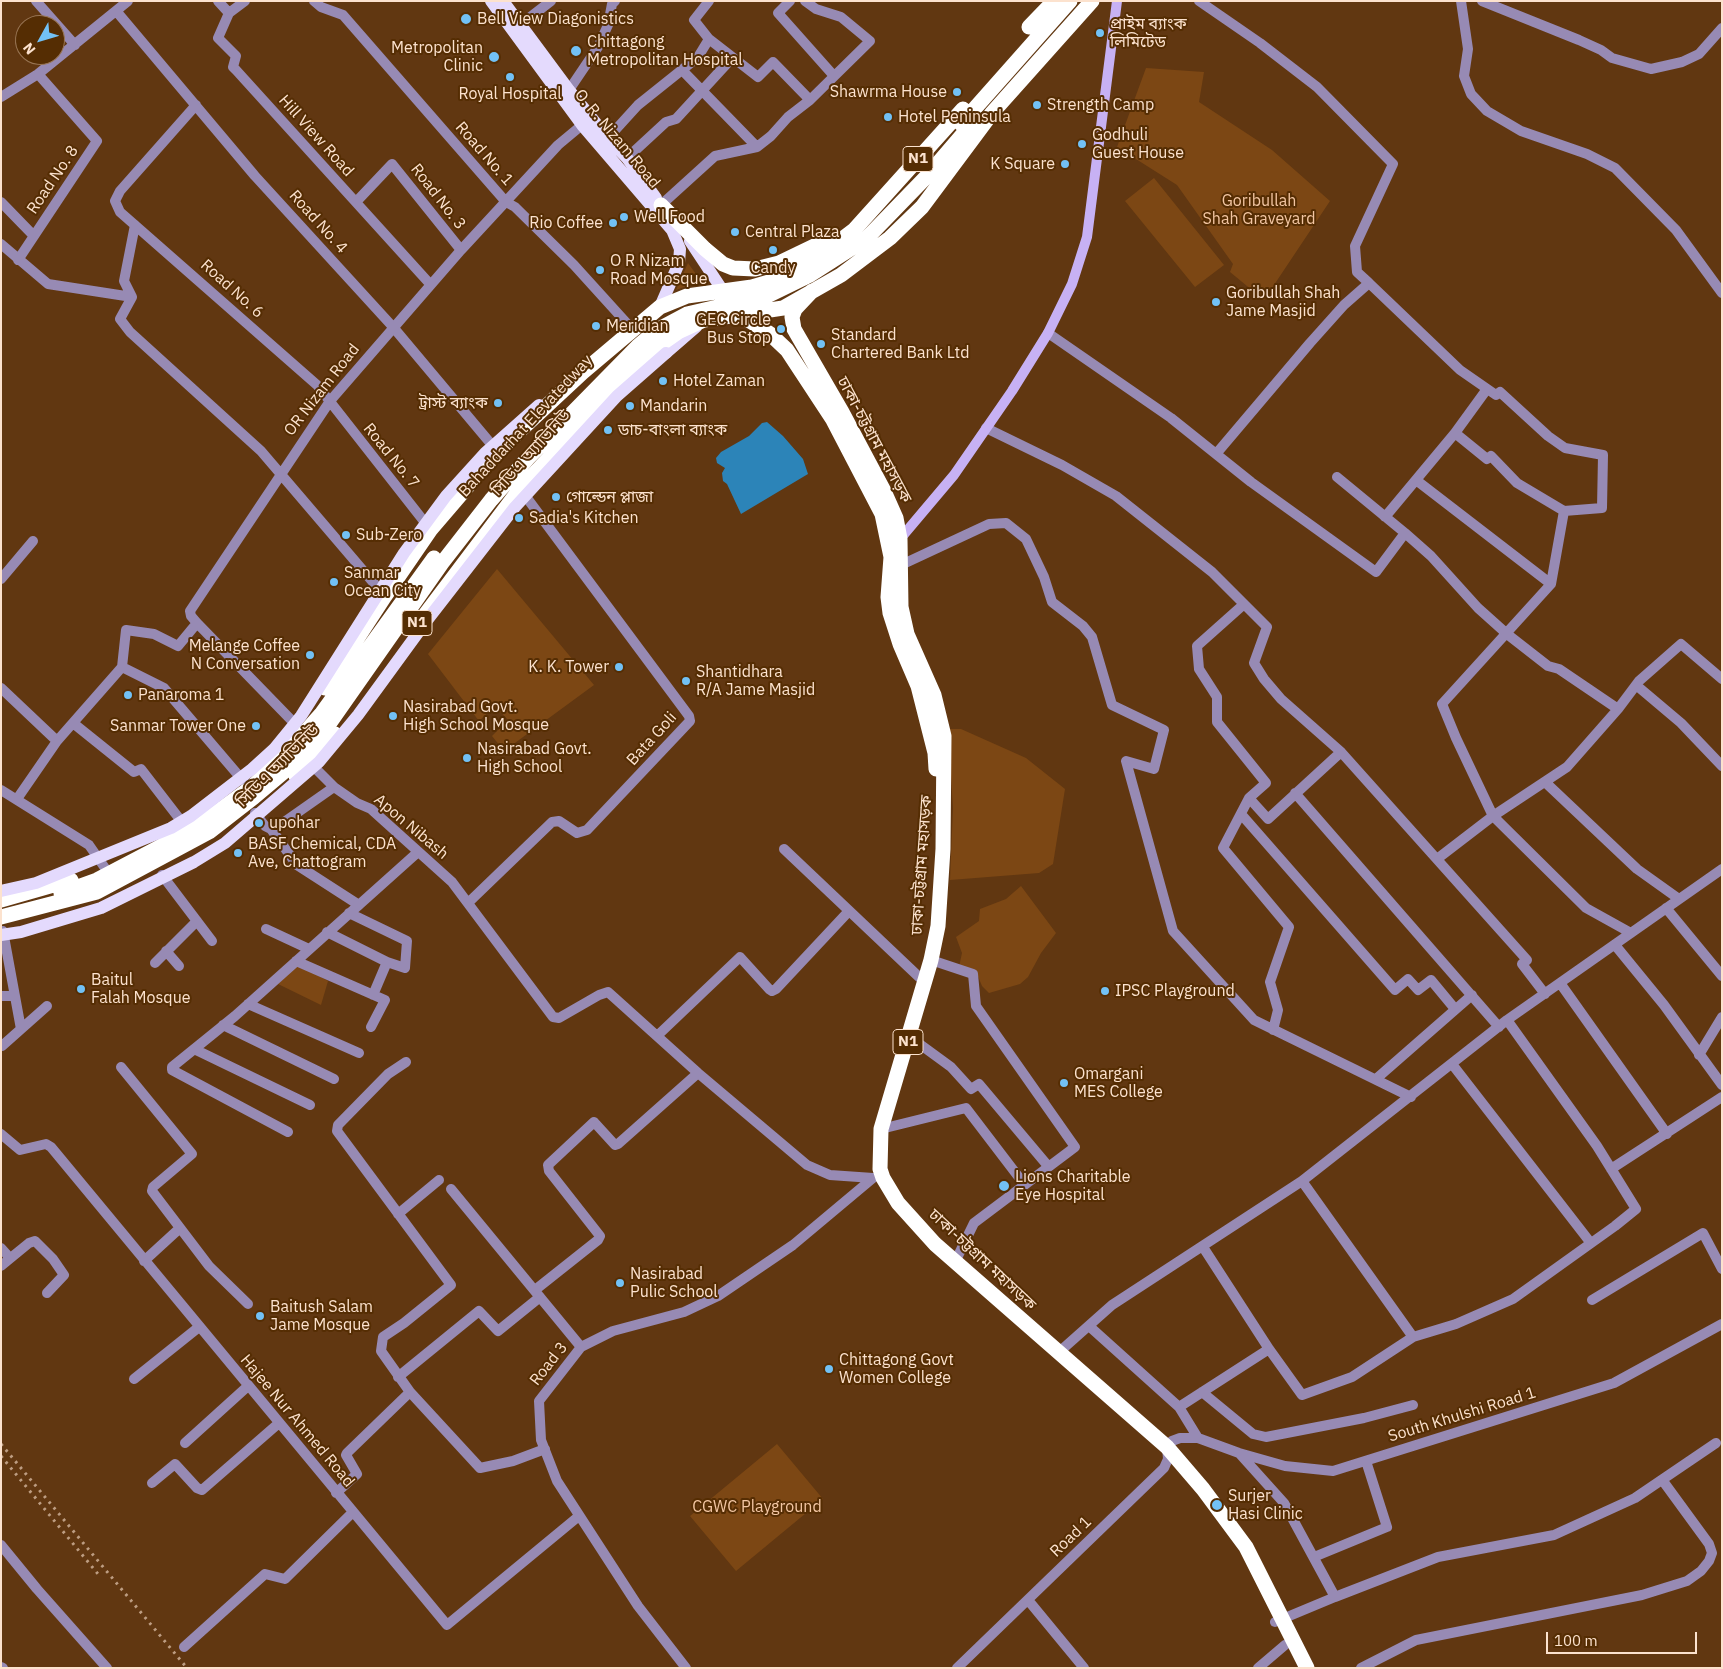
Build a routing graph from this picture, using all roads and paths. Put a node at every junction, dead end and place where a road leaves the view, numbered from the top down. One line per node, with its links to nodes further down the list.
1 (36, 1): 28 (street)
2 (128, 1): 22 (street)
3 (218, 1): 23 (street)
4 (245, 1): 23 (street)
5 (314, 1): 44 (street, Road No. 1)
6 (491, 1): 38 (main road, O. R. Nizam Road)
7 (503, 1): 24 (main road)
8 (551, 1): 24 (street)
9 (615, 1): 34 (street)
10 (709, 1): 27 (street)
11 (790, 1): 32 (street)
12 (805, 1): 32 (street)
13 (1054, 1): 25 (highway)
14 (1063, 1): 47 (highway, সিডিএ অ্যাভিনিউ / N1)
15 (1070, 1): 124 (highway, Bahaddarhat Elevatedway)
16 (1079, 1): 129 (highway, Bahaddarhat Elevatedway)
17 (1092, 1): 55 (highway, সিডিএ অ্যাভিনিউ / N1)
18 (1117, 1): 63 (street)
19 (1199, 1): 52 (street)
20 (1461, 1): 56 (street)
21 (1482, 1): 26 (street)
22 (117, 12): 28 (street); 37 (street, Road No. 4)
23 (229, 14): 43 (street, Hill View Road)
24 (520, 25): 34 (main road)
25 (1029, 27)
26 (1722, 28)
27 (709, 38): 29 (street); 30 (street)
28 (75, 45): 31 (street)
29 (732, 58): 33 (street); 36 (street)
30 (682, 70): 33 (street); 39 (street)
31 (38, 74): 35 (street); 48 (street, Road No. 8)
32 (834, 76): 36 (street)
33 (702, 89): 40 (street); 41 (street)
34 (569, 90): 39 (main road)
35 (1, 97)
36 (810, 100): 40 (street)
37 (196, 105): 46 (street, Road No. 6); 61 (street, Road No. 4)
38 (582, 125): 44 (street, OR Nizam Road); 58 (main road, O. R. Nizam Road)
39 (608, 138): 41 (main road)
40 (757, 146): 45 (street)
41 (627, 158): 45 (main road)
42 (1, 202): 48 (street)
43 (356, 202): 50 (street, Road No. 3); 53 (street, Hill View Road)
44 (506, 202): 50 (street, OR Nizam Road); 62 (street, Road No. 1)
45 (661, 205): 47 (highway); 54 (main road, O. R. Nizam Road)
46 (135, 225): 57 (street); 66 (street, Road No. 6)
47 (854, 230): 54 (highway, সিডিএ অ্যাভিনিউ / N1)
48 (34, 236): 51 (street, Road No. 8)
49 (1, 244): 51 (street)
50 (461, 250): 53 (street, OR Nizam Road)
51 (18, 260): 57 (street)
52 (1369, 283): 65 (street); 70 (street)
53 (430, 284): 61 (street, OR Nizam Road)
54 (723, 291): 58 (highway, সিডিএ অ্যাভিনিউ / N1)
55 (812, 291): 59 (highway, সিডিএ অ্যাভিনিউ / N1); 79 (highway, ঢাকা-চট্টগ্রাম মহাসড়ক / N1)
56 (1722, 293)
57 (132, 296): 71 (street)
58 (660, 306): 62 (highway, সিডিএ অ্যাভিনিউ / N1)
59 (740, 315): 60 (highway, সিডিএ অ্যাভিনিউ / N1); 143 (highway, ঢাকা-চট্টগ্রাম মহাসড়ক / N1)
60 (704, 320): 74 (highway, সিডিএ অ্যাভিনিউ / N1); 129 (main road, bridge)
61 (393, 327): 66 (street, OR Nizam Road); 69 (street, Road No. 4)
62 (632, 329): 64 (highway, সিডিএ অ্যাভিনিউ / N1)
63 (1048, 333): 67 (street); 70 (street)
64 (580, 375): 69 (highway, সিডিএ অ্যাভিনিউ / N1); 119 (main road, bridge)
65 (1487, 389): 68 (street); 75 (street)
66 (330, 401): 71 (street, OR Nizam Road); 77 (street, Road No. 7)
67 (986, 428): 79 (street); 86 (street)
68 (1455, 433): 73 (street); 75 (street)
69 (498, 452): 77 (highway, সিডিএ অ্যাভিনিউ / N1)
70 (1216, 454): 78 (street)
71 (280, 474): 85 (street); 87 (street, OR Nizam Road)
72 (1337, 477): 76 (street)
73 (1416, 480): 76 (street); 84 (street)
74 (520, 489): 99 (highway, সিডিএ অ্যাভিনিউ / N1); 122 (street, Bata Goli)
75 (1564, 511): 84 (street)
76 (1385, 517): 78 (street)
77 (431, 529): 85 (highway, সিডিএ অ্যাভিনিউ / N1)
78 (1404, 533): 88 (street)
79 (900, 540): 81 (highway, ঢাকা-চট্টগ্রাম মহাসড়ক / N1)
80 (33, 541): 82 (street)
81 (901, 564): 137 (highway, ঢাকা-চট্টগ্রাম মহাসড়ক / N1); 158 (street)
82 (5, 568): 83 (street)
83 (1, 579)
84 (1551, 584): 88 (street)
85 (385, 596): 96 (highway, সিডিএ অ্যাভিনিউ / N1)
86 (1243, 605): 98 (street); 107 (street)
87 (194, 620): 89 (street, OR Nizam Road); 96 (street)
88 (1507, 634): 94 (street); 110 (street)
89 (122, 667): 95 (street); 102 (street)
90 (1722, 679): 91 (street)
91 (1636, 685): 94 (street); 100 (street)
92 (1, 688): 93 (street)
93 (5, 700): 97 (street)
94 (1618, 709): 101 (street)
95 (73, 723): 97 (street); 111 (street)
96 (299, 728): 102 (highway, সিডিএ অ্যাভিনিউ / N1)
97 (57, 741): 106 (street)
98 (1342, 752): 105 (street); 115 (street)
99 (309, 762): 103 (street, Apon Nibash); 108 (highway, সিডিএ অ্যাভিনিউ / N1)
100 (1722, 766)
101 (1545, 782): 110 (street); 120 (street)
102 (245, 784): 111 (highway, সিডিএ অ্যাভিনিউ / N1)
103 (334, 787): 112 (street); 114 (street, Apon Nibash)
104 (1, 790): 106 (street)
105 (1295, 793): 107 (street); 147 (street)
106 (17, 798): 116 (street)
107 (1249, 798): 109 (street)
108 (255, 813): 112 (street); 118 (highway, সিডিএ অ্যাভিনিউ / N1)
109 (1241, 814): 152 (street); 158 (street)
110 (1493, 816): 115 (street); 132 (street)
111 (186, 827): 116 (highway, সিডিএ অ্যাভিনিউ / N1)
112 (271, 828): 123 (street)
113 (784, 849): 126 (street)
114 (418, 852): 122 (street, Apon Nibash); 123 (street)
115 (1436, 859): 145 (street)
116 (105, 868): 121 (highway, সিডিএ অ্যাভিনিউ / N1)
117 (1722, 869): 120 (street)
118 (162, 875): 128 (street); 129 (highway, সিডিএ অ্যাভিনিউ / N1)
119 (1, 891)
120 (1679, 899): 125 (street)
121 (1, 900)
122 (468, 902): 159 (street, Apon Nibash)
123 (359, 905): 127 (street)
124 (1, 908)
125 (1666, 908): 132 (street); 142 (street)
126 (849, 911): 143 (street); 159 (street)
127 (350, 913): 131 (street); 139 (street)
128 (197, 921): 133 (street); 136 (street)
129 (2, 929): 149 (street)
130 (266, 929): 135 (street)
131 (328, 932): 135 (street); 139 (street)
132 (1631, 933): 134 (street)
133 (212, 941)
134 (1615, 945): 144 (street); 164 (street)
135 (309, 949): 138 (street)
136 (166, 951): 140 (street); 141 (street)
137 (931, 960): 143 (highway, ঢাকা-চট্টগ্রাম মহাসড়ক / N1); 179 (street)
138 (296, 961): 146 (street); 150 (street)
139 (387, 962): 146 (street)
140 (155, 963)
141 (179, 966)
142 (1722, 976)
143 (923, 977): 160 (highway, ঢাকা-চট্টগ্রাম মহাসড়ক / N1); 181 (highway, ঢাকা-চট্টগ্রাম মহাসড়ক / N1)
144 (1560, 983): 145 (street); 178 (street)
145 (1545, 994): 154 (street)
146 (373, 995): 156 (street)
147 (1472, 995): 152 (street); 154 (street)
148 (1, 996): 149 (street)
149 (15, 996): 157 (street)
150 (248, 1004): 155 (street); 163 (street)
151 (47, 1006): 157 (street)
152 (1455, 1009): 170 (street)
153 (1722, 1017): 164 (street)
154 (1503, 1023): 166 (street); 180 (street)
155 (223, 1025): 162 (street); 169 (street)
156 (371, 1027)
157 (21, 1029): 161 (street)
158 (1273, 1030): 170 (street)
159 (657, 1036): 168 (street)
160 (910, 1037): 175 (highway, ঢাকা-চট্টগ্রাম মহাসড়ক / N1); 179 (street)
161 (2, 1046)
162 (194, 1048): 174 (street); 176 (street)
163 (359, 1053)
164 (1699, 1055): 171 (street)
165 (406, 1062): 186 (street)
166 (1452, 1064): 172 (street); 188 (street)
167 (121, 1068): 187 (street)
168 (698, 1073): 181 (street); 197 (street)
169 (334, 1079)
170 (1376, 1079): 172 (street)
171 (1722, 1085)
172 (1411, 1096): 183 (street)
173 (1722, 1097): 178 (street)
174 (310, 1105)
175 (881, 1129): 184 (street); 193 (highway, ঢাকা-চট্টগ্রাম মহাসড়ক / N1)
176 (288, 1132)
177 (1, 1134): 192 (street, Hajee Nur Ahmed Road)
178 (1667, 1134): 180 (street)
179 (1048, 1166): 184 (street)
180 (1611, 1168): 188 (street)
181 (873, 1178): 204 (street, Road 3); 219 (highway, ঢাকা-চট্টগ্রাম মহাসড়ক / N1)
182 (439, 1180): 186 (street)
183 (1302, 1181): 189 (street); 203 (street)
184 (1024, 1184): 193 (street)
185 (451, 1189): 197 (street)
186 (398, 1214): 207 (street)
187 (180, 1228): 192 (street); 199 (street)
188 (1590, 1242): 203 (street)
189 (1203, 1247): 201 (street); 205 (street)
190 (1, 1248): 191 (street)
191 (10, 1258): 194 (street); 196 (street)
192 (144, 1260): 202 (street, Hajee Nur Ahmed Road)
193 (955, 1262): 206 (highway, ঢাকা-চট্টগ্রাম মহাসড়ক / N1)
194 (1, 1266)
195 (1722, 1268): 198 (street)
196 (47, 1293)
197 (537, 1294): 204 (street); 207 (street)
198 (1592, 1300)
199 (248, 1304)
200 (1722, 1324): 221 (street, South Khulshi Road 1)
201 (1090, 1326): 206 (street); 213 (street)
202 (199, 1327): 208 (street); 209 (street, Hajee Nur Ahmed Road)
203 (1413, 1337): 205 (street)
204 (581, 1347): 218 (street, Road 3)
205 (1269, 1349): 211 (street)
206 (1058, 1353): 219 (highway, ঢাকা-চট্টগ্রাম মহাসড়ক / N1)
207 (398, 1377): 210 (street)
208 (134, 1379)
209 (248, 1386): 214 (street, Hajee Nur Ahmed Road); 216 (street)
210 (410, 1392): 218 (street); 224 (street)
211 (1202, 1392): 212 (street); 213 (street)
212 (1413, 1405)
213 (1179, 1407): 215 (street)
214 (279, 1422): 223 (street); 224 (street, Hajee Nur Ahmed Road)
215 (1198, 1438): 219 (street); 220 (street, South Khulshi Road 1)
216 (185, 1442)
217 (1716, 1443): 222 (street)
218 (544, 1449): 226 (street, Road 3)
219 (1167, 1453): 230 (street, Road 1); 231 (highway, ঢাকা-চট্টগ্রাম মহাসড়ক / N1)
220 (1239, 1453): 221 (street, South Khulshi Road 1); 228 (street)
221 (1366, 1461): 228 (street)
222 (1663, 1481): 229 (street); 241 (street)
223 (152, 1483)
224 (336, 1493): 225 (street, Hajee Nur Ahmed Road)
225 (353, 1512): 226 (street, Hajee Nur Ahmed Road); 233 (street)
226 (580, 1516): 235 (street, Road 3)
227 (1, 1545): 234 (street)
228 (1314, 1556): 229 (street)
229 (1335, 1597): 231 (street)
230 (1028, 1600): 236 (street, Road 1); 237 (street)
231 (1279, 1621): 232 (highway, ঢাকা-চট্টগ্রাম মহাসড়ক / N1); 240 (highway, ঢাকা-চট্টগ্রাম মহাসড়ক / N1)
232 (1285, 1645): 238 (street); 239 (highway, ঢাকা-চট্টগ্রাম মহাসড়ক / N1)
233 (184, 1647)
234 (107, 1668)
235 (686, 1668)
236 (957, 1668)
237 (1084, 1668)
238 (1258, 1668)
239 (1296, 1668)
240 (1307, 1668)
241 (1361, 1668)

